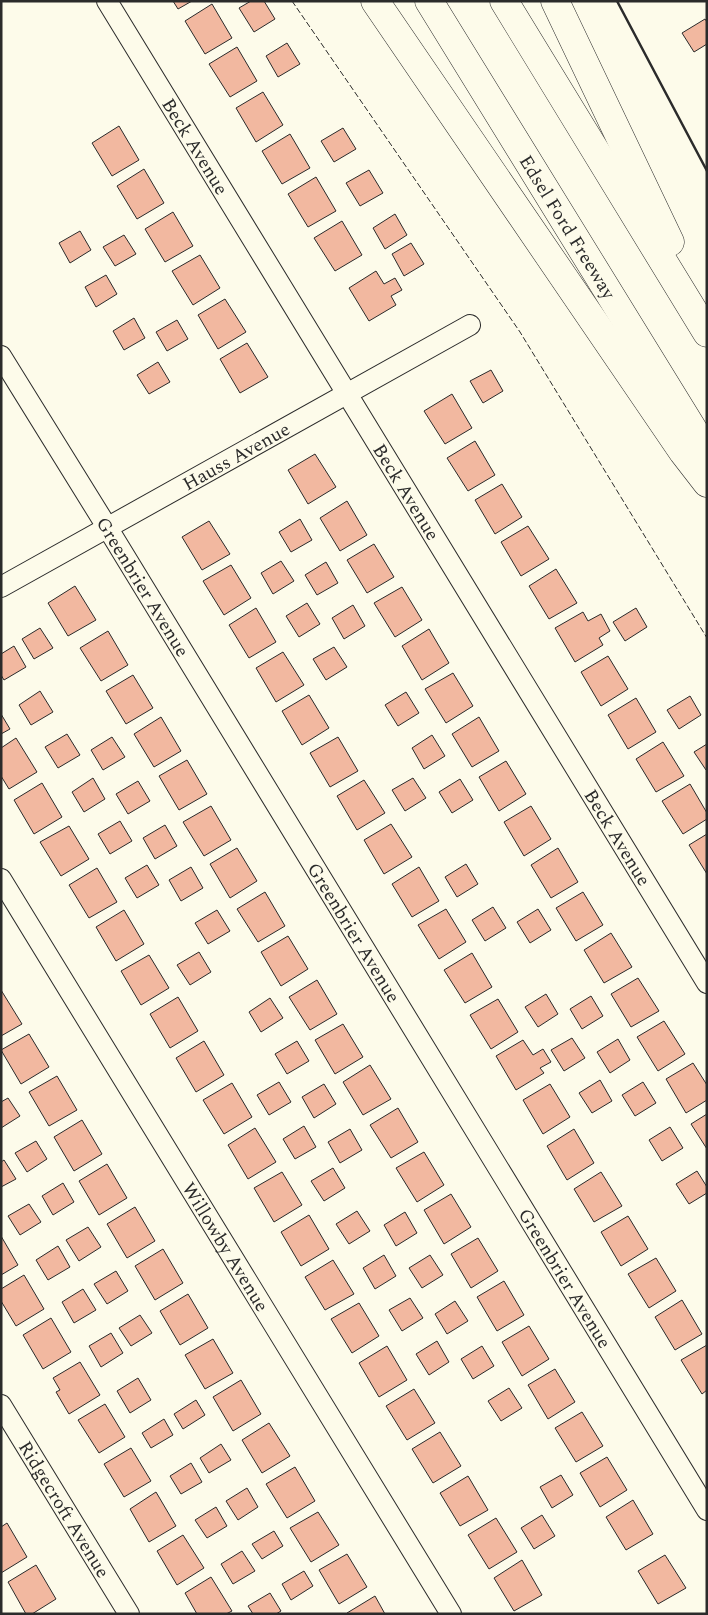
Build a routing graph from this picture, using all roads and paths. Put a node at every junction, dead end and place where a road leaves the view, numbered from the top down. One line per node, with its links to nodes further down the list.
1 (107, 1): 10 (street, Beck Avenue)
2 (375, 1): 12 (highway)
3 (429, 1): 11 (highway, Edsel Ford Freeway)
4 (504, 1): 8 (highway)
5 (555, 1): 6 (highway)
6 (707, 314)
7 (470, 325): 10 (street, Hauss Avenue)
8 (707, 333)
9 (1, 356): 13 (street, Greenbrier Avenue)
10 (347, 393): 13 (street, Hauss Avenue); 16 (street, Beck Avenue)
11 (707, 452)
12 (707, 483)
13 (108, 527): 14 (street, Hauss Avenue); 18 (street, Greenbrier Avenue)
14 (1, 587)
15 (1, 879): 20 (street, Willowby Avenue)
16 (707, 983)
17 (1, 1405): 19 (street, Ridgecroft Avenue)
18 (707, 1510)
19 (129, 1614)
20 (451, 1614)

